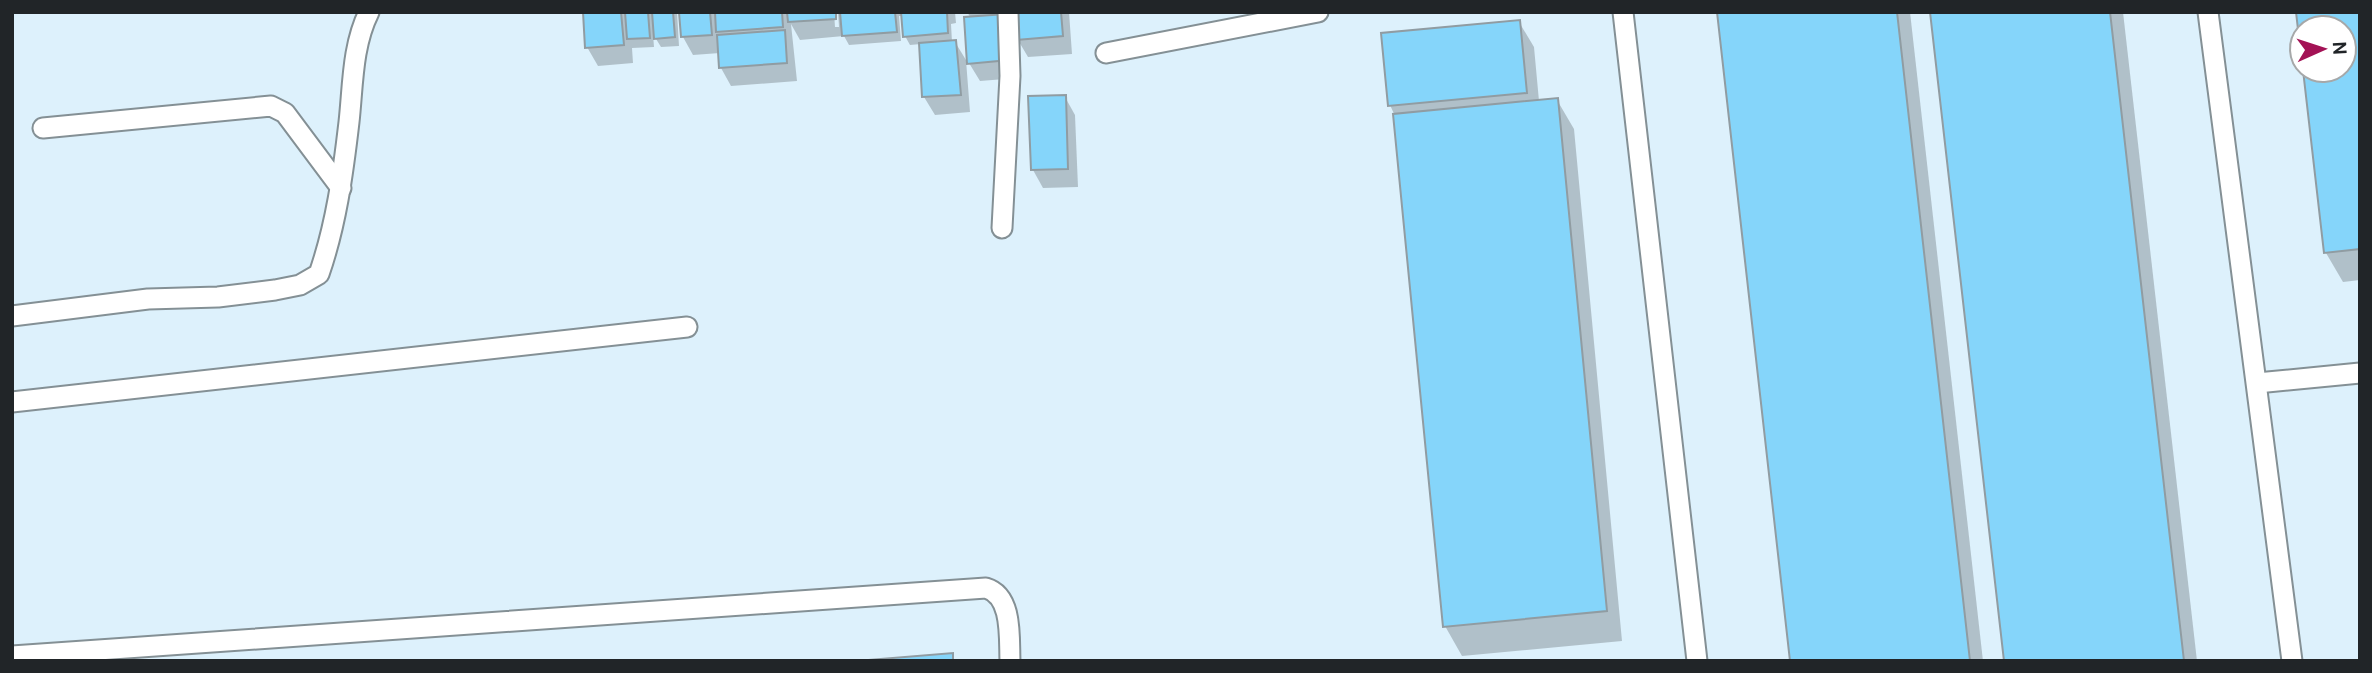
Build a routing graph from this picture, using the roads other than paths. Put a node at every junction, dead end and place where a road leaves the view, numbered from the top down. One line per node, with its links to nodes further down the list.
1 (369, 12): 8 (lane)
2 (1008, 12): 9 (lane)
3 (1318, 12): 6 (lane)
4 (1623, 12): 17 (lane)
5 (2208, 12): 13 (lane)
6 (1106, 52)
7 (43, 128): 8 (lane)
8 (341, 188): 10 (lane)
9 (1002, 228)
10 (12, 316)
11 (687, 327): 14 (lane)
12 (2360, 373): 13 (lane)
13 (2257, 383): 18 (lane)
14 (12, 402)
15 (12, 656): 16 (lane)
16 (1010, 661)
17 (1697, 661)
18 (2292, 661)

